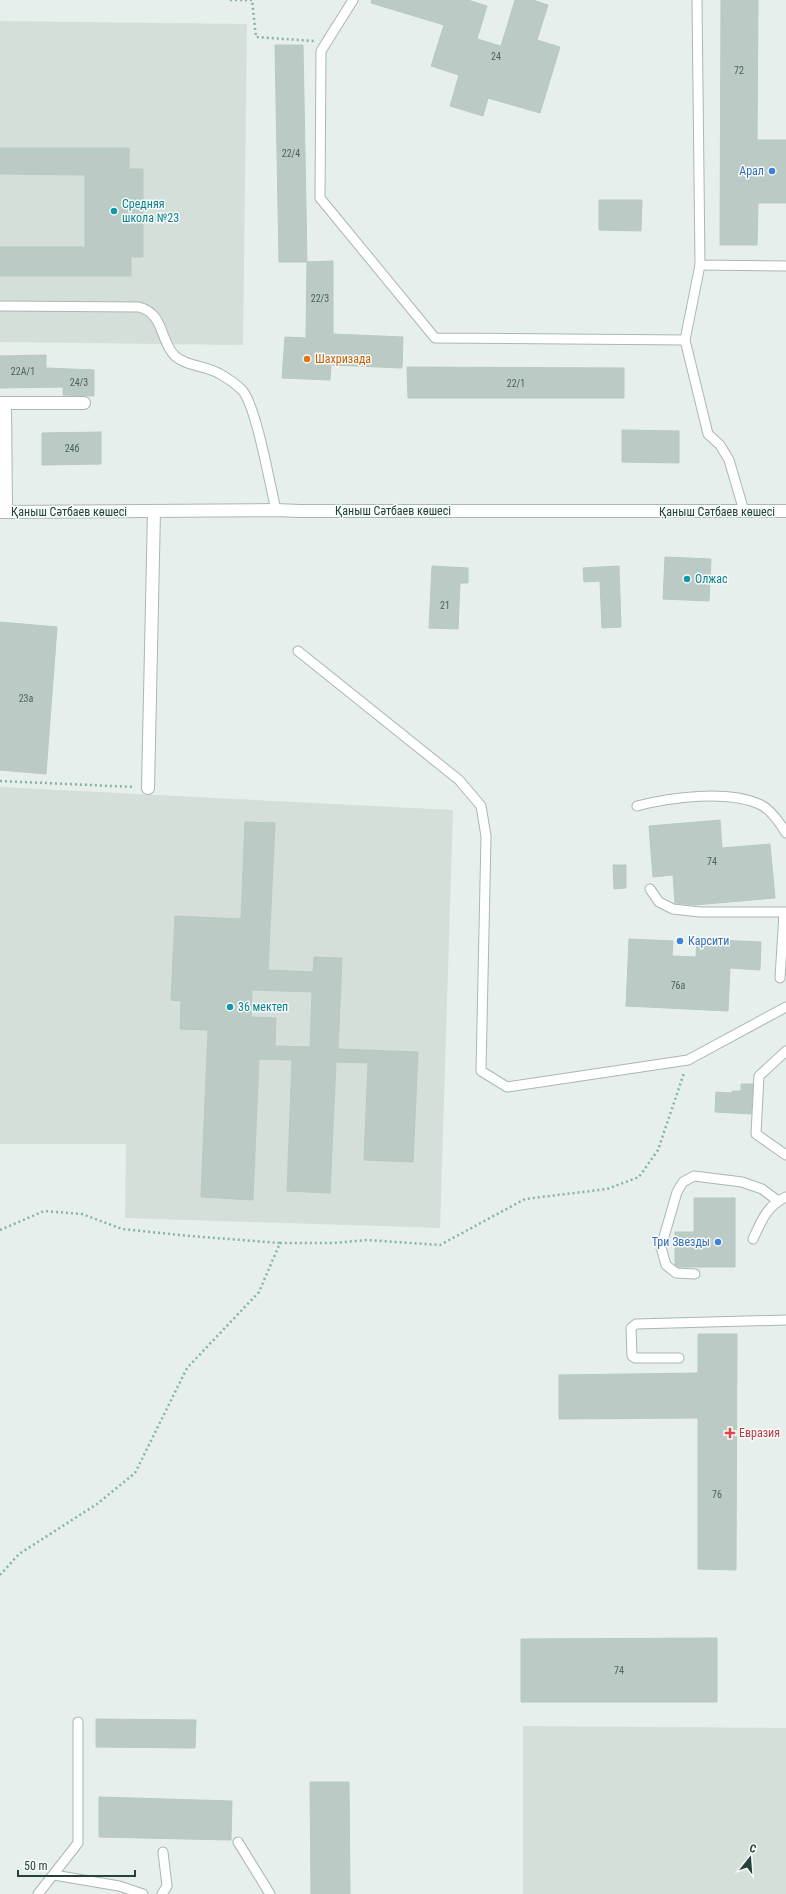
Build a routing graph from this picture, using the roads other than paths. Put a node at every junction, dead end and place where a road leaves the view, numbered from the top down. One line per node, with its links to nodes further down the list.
1 (352, 0): 6 (lane)
2 (697, 0): 3 (lane)
3 (700, 265): 4 (lane); 6 (lane)
4 (786, 266)
5 (0, 306): 9 (lane)
6 (685, 340): 11 (lane)
7 (2, 403): 8 (street); 13 (street)
8 (84, 403)
9 (276, 510): 10 (street, Қаныш Сәтбаев көшесі); 11 (street, Қаныш Сәтбаев көшесі)
10 (154, 511): 13 (street, Қаныш Сәтбаев көшесі); 15 (street)
11 (744, 511): 12 (street, Қаныш Сәтбаев көшесі)
12 (786, 511)
13 (3, 512)
14 (298, 651): 21 (lane)
15 (148, 788)
16 (637, 806): 17 (lane)
17 (786, 833)
18 (650, 889): 19 (lane)
19 (785, 913): 20 (lane)
20 (780, 978)
21 (786, 1007)
22 (786, 1051): 23 (lane)
23 (786, 1155)
24 (782, 1199): 25 (lane); 26 (lane)
25 (753, 1239)
26 (695, 1274)
27 (786, 1320): 28 (lane)
28 (679, 1358)
29 (78, 1722): 32 (lane)
30 (238, 1842): 36 (lane)
31 (163, 1852): 35 (lane)
32 (54, 1875): 33 (lane); 34 (lane)
33 (38, 1894)
34 (142, 1894)
35 (162, 1894)
36 (270, 1894)

